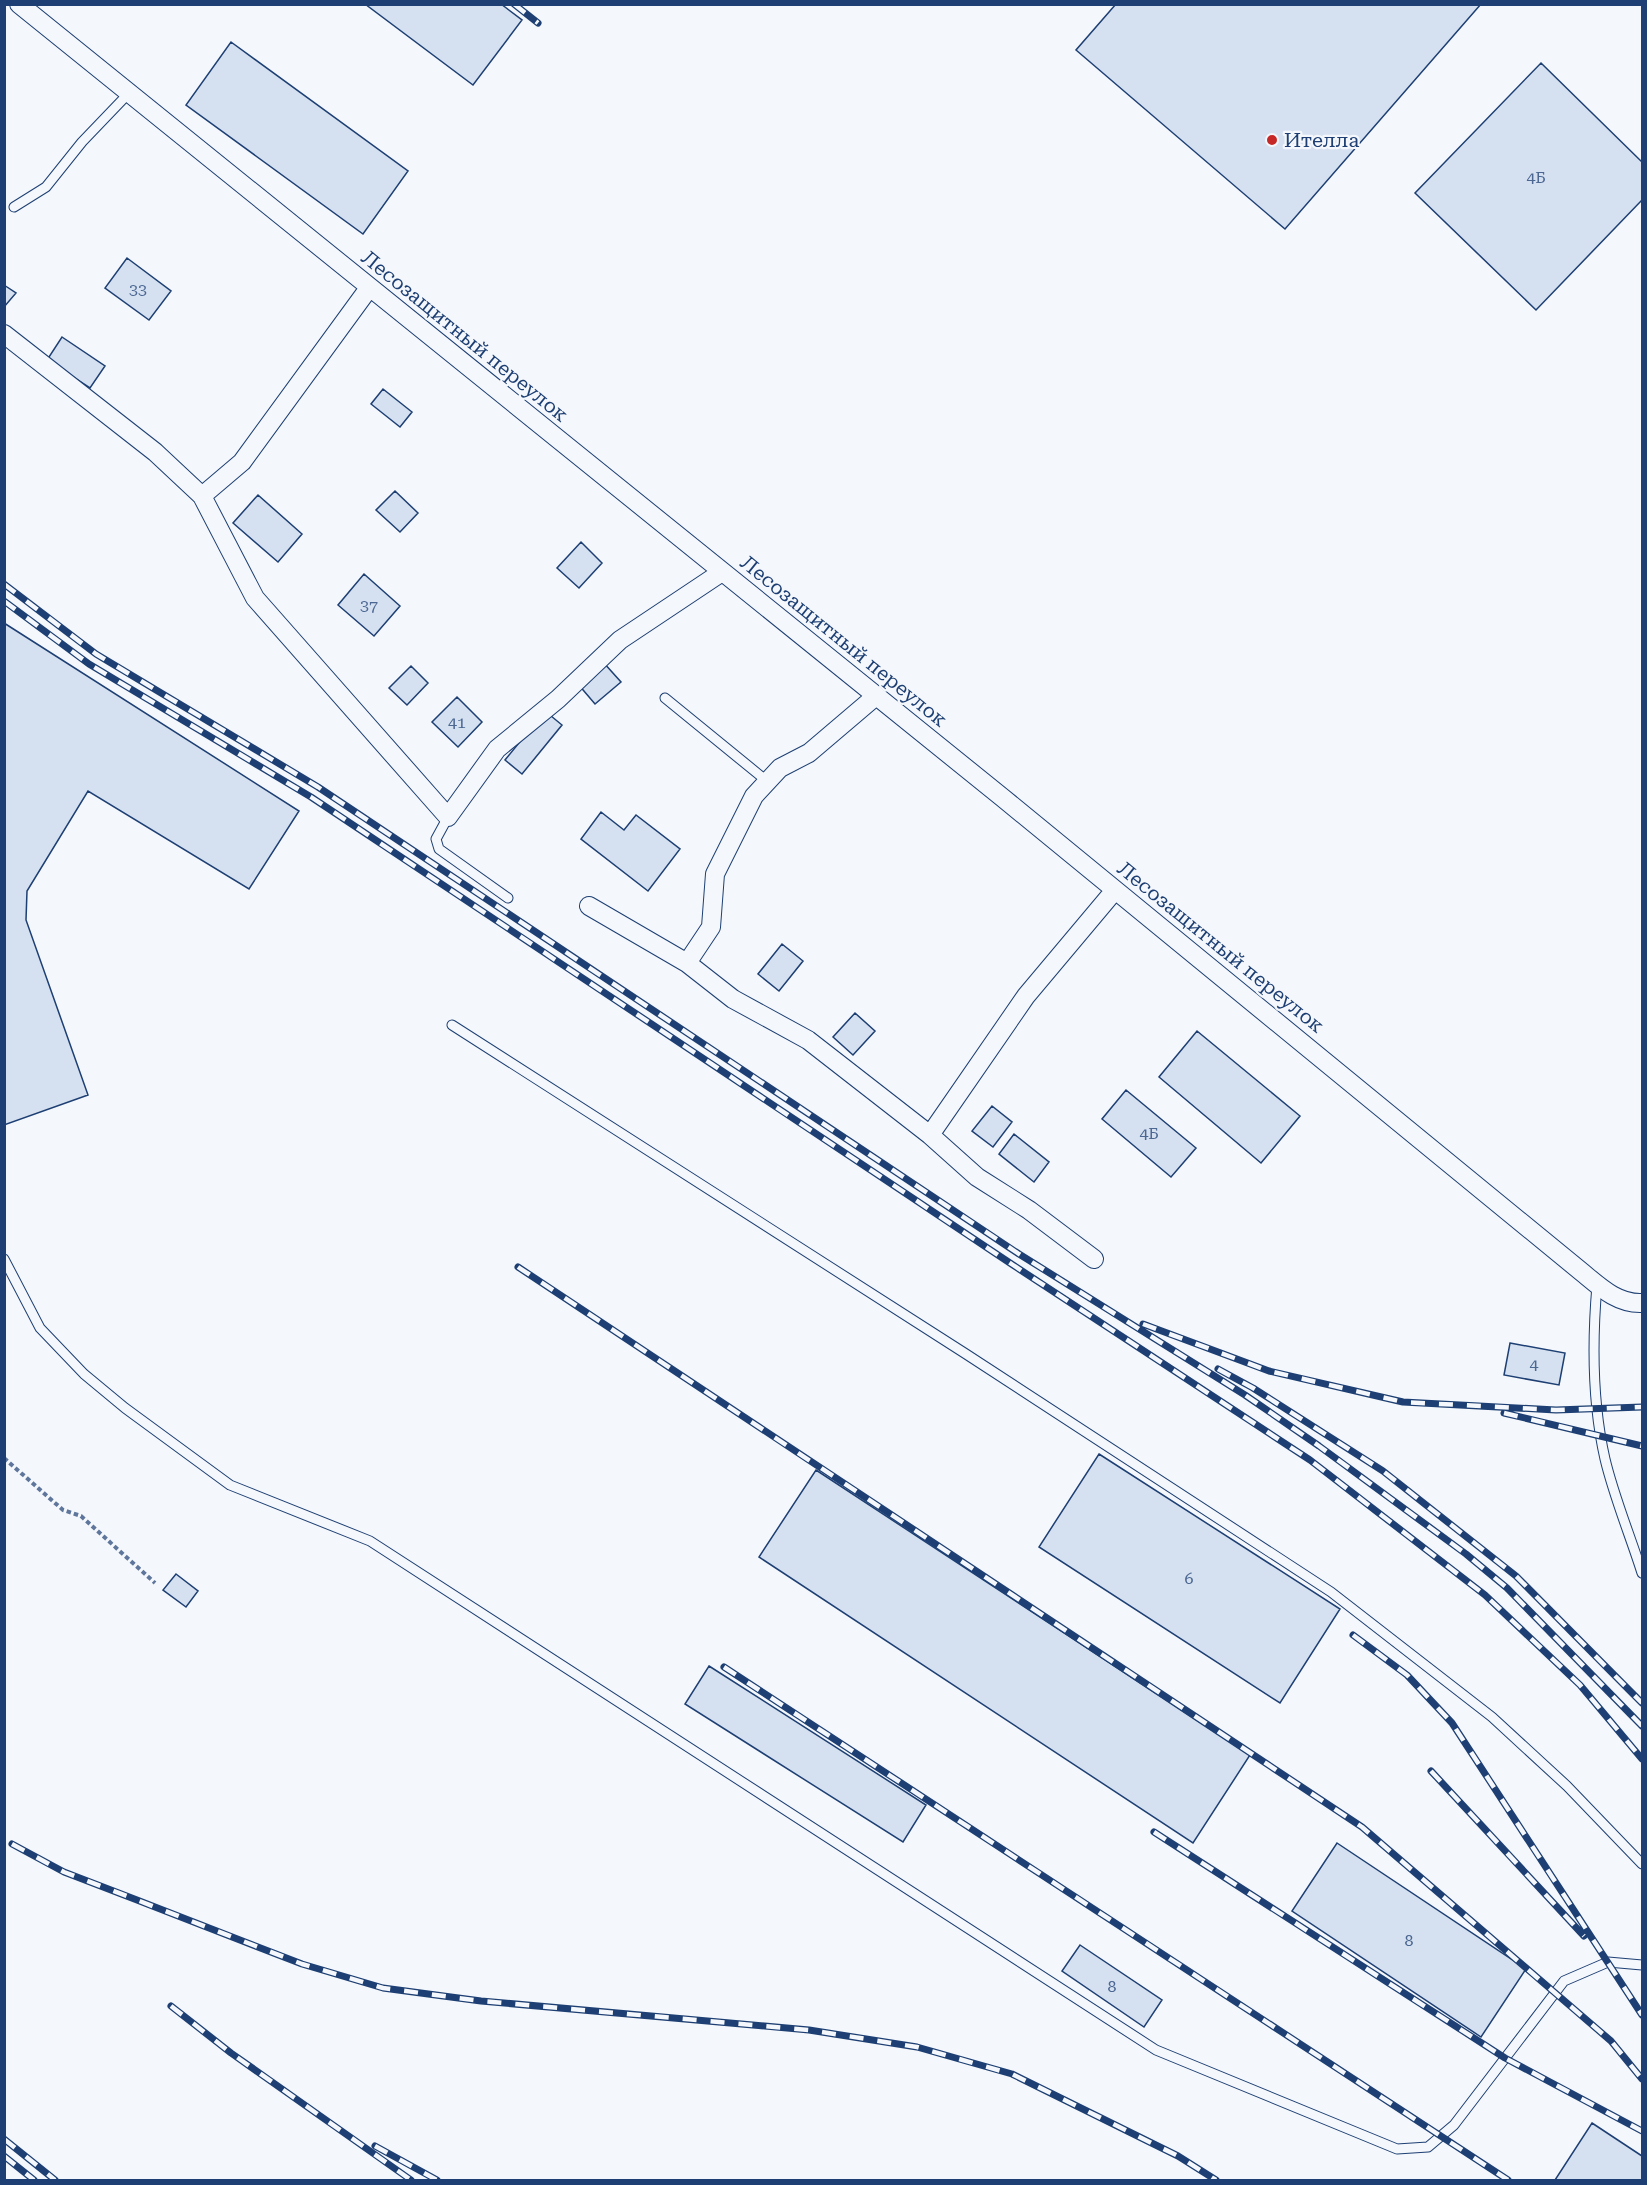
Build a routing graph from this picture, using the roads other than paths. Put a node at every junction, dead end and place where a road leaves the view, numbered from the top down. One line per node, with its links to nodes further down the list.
1 (19, 4): 2 (street, Лесозащитный переулок)
2 (128, 94): 3 (lane); 4 (street, Лесозащитный переулок)
3 (15, 207)
4 (369, 288): 6 (street); 7 (street, Лесозащитный переулок)
5 (4, 334): 6 (street)
6 (202, 496): 11 (street)
7 (722, 572): 8 (street, Лесозащитный переулок); 11 (street)
8 (876, 696): 10 (street); 12 (street, Лесозащитный переулок)
9 (665, 698): 10 (lane)
10 (768, 782): 15 (street)
11 (448, 817): 13 (lane)
12 (1115, 890): 17 (street); 20 (street, Лесозащитный переулок)
13 (508, 898)
14 (589, 906): 15 (street)
15 (687, 963): 17 (street)
16 (452, 1025): 23 (lane)
17 (930, 1135): 19 (street)
18 (4, 1258): 24 (lane)
19 (1094, 1259)
20 (1597, 1284): 21 (street, Лесозащитный переулок); 22 (lane)
21 (1642, 1303)
22 (1642, 1573)
23 (1642, 1864)
24 (1642, 1965)

